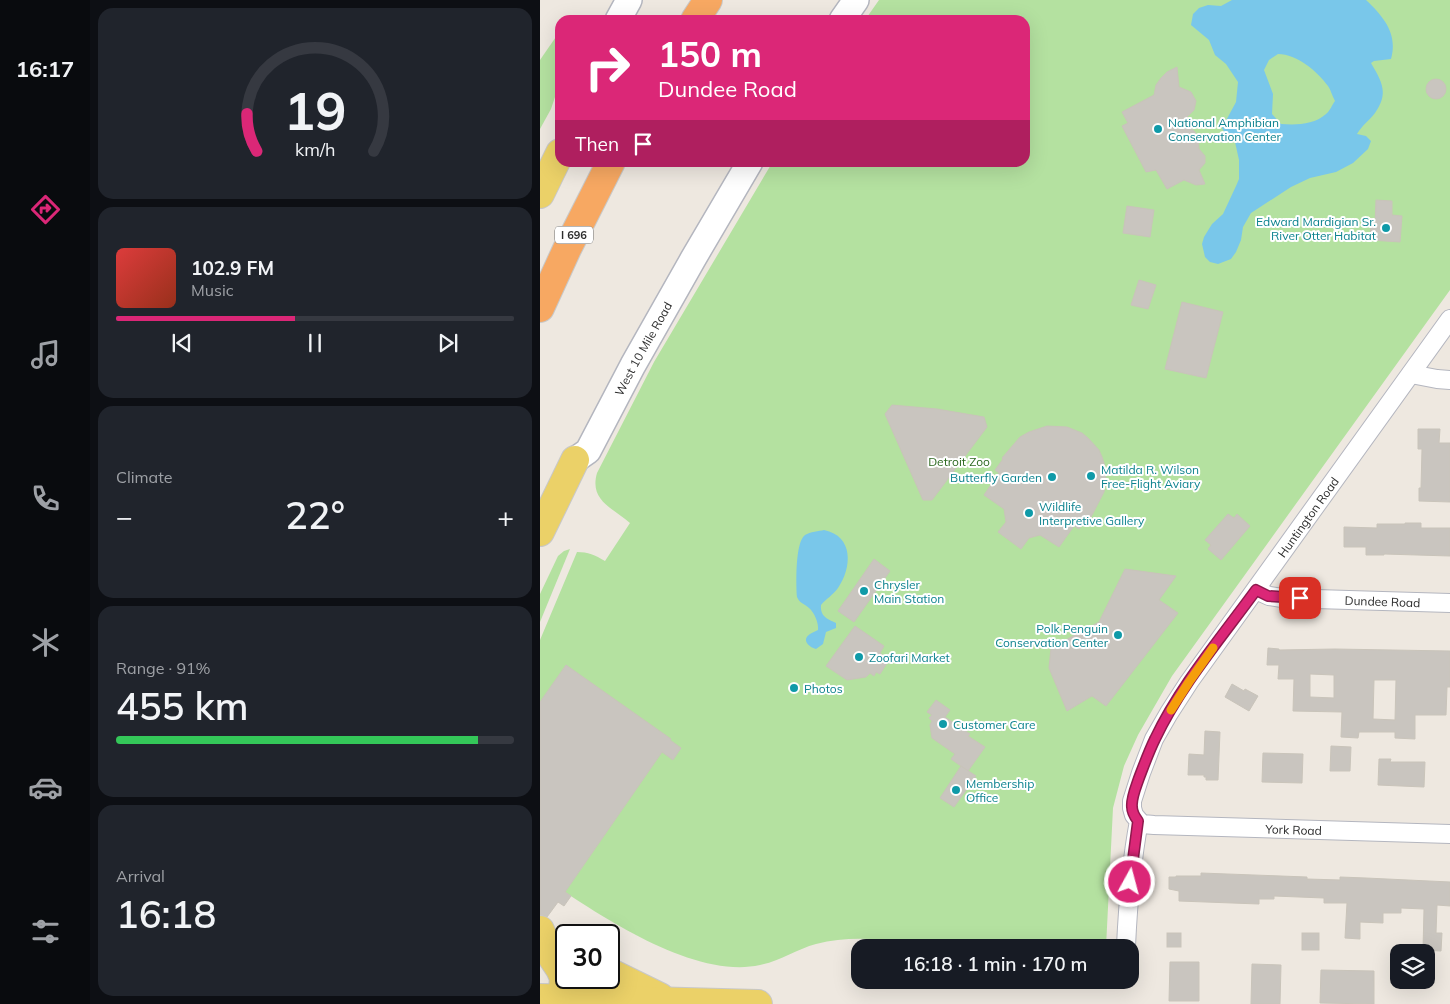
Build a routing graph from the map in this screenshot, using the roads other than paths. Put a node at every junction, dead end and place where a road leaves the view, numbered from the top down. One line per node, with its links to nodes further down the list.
1 (629, 0): 4 (main road)
2 (708, 0): 5 (highway)
3 (856, 0): 6 (main road)
4 (621, 15)
5 (698, 15)
6 (846, 15)
7 (555, 163): 10 (main road)
8 (608, 167): 11 (highway, I 696)
9 (747, 167): 15 (main road, West 10 Mile Road)
10 (540, 194)
11 (540, 308)
12 (1450, 319): 13 (street, Huntington Road)
13 (1411, 374): 14 (street); 17 (street, Huntington Road)
14 (1450, 380)
15 (574, 460): 16 (main road, West 10 Mile Road)
16 (540, 532)
17 (1256, 590): 18 (street, Dundee Road); 19 (street, Huntington Road)
18 (1450, 603)
19 (1138, 821): 20 (street, York Road); 23 (street, Huntington Road)
20 (1450, 834)
21 (540, 929): 22 (main road); 25 (main road)
22 (555, 937)
23 (1126, 939)
24 (620, 977): 26 (main road)
25 (554, 1001): 26 (main road)
26 (670, 1002): 27 (main road)
27 (758, 1004)

